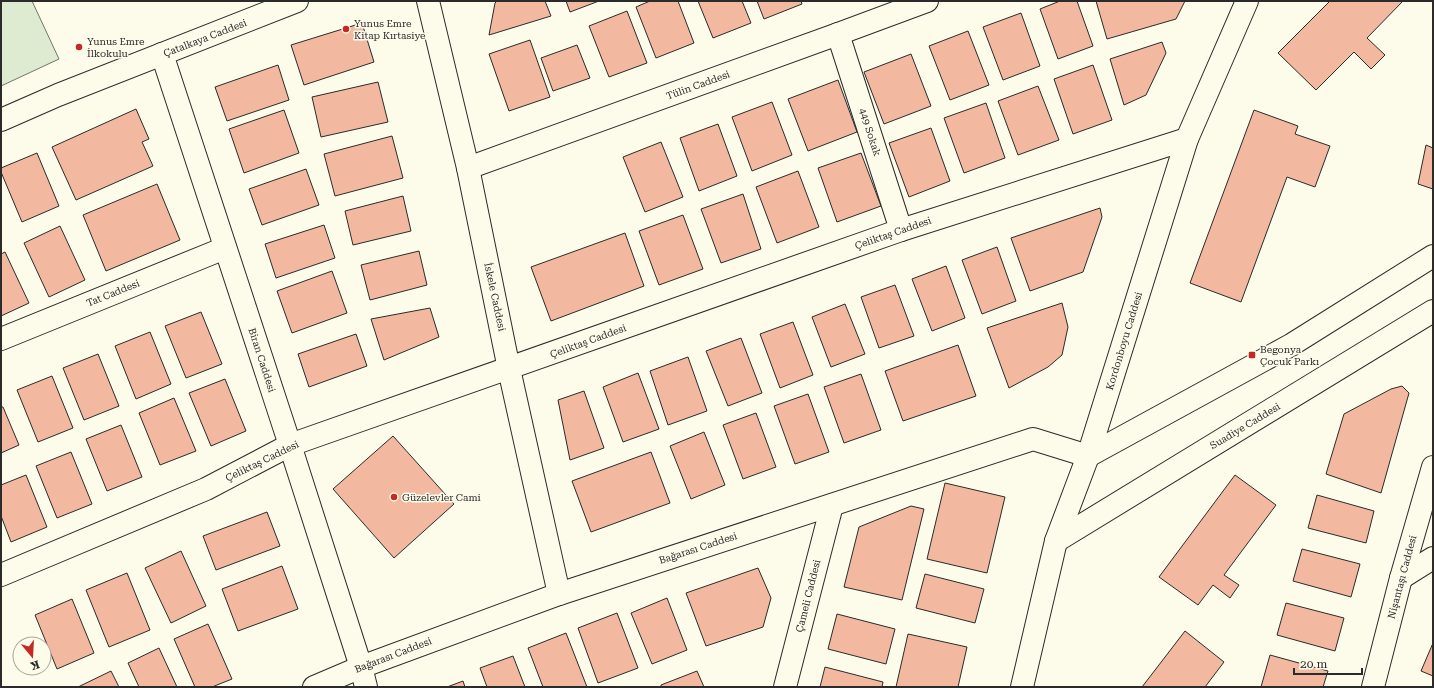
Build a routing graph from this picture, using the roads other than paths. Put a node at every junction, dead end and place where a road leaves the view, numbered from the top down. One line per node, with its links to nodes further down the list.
1 (298, 1): 6 (street, Çatalkaya Caddesi)
2 (428, 1): 9 (street, İskele Caddesi)
3 (927, 1): 5 (street, Tülin Caddesi)
4 (1247, 1): 8 (street, Kordonboyu Caddesi)
5 (838, 34): 9 (street, Tülin Caddesi); 10 (street, 449 Sokak)
6 (162, 54): 7 (street, Çatalkaya Caddesi); 11 (street, Biran Caddesi)
7 (1, 120)
8 (1187, 139): 10 (street, Çeliktaş Caddesi); 17 (street, Kordonboyu Caddesi)
9 (468, 168): 15 (street, İskele Caddesi)
10 (901, 230): 15 (street, Çeliktaş Caddesi)
11 (225, 248): 14 (street, Tat Caddesi); 16 (street, Biran Caddesi)
12 (1433, 256): 17 (street)
13 (1433, 311): 20 (street, Suadiye Caddesi)
14 (1, 339)
15 (509, 369): 16 (street, Çeliktaş Caddesi); 24 (street, İskele Caddesi)
16 (290, 445): 22 (street, Çeliktaş Caddesi); 25 (street, Biran Caddesi)
17 (1088, 456): 19 (street, Bağarası Caddesi); 20 (street, Kordonboyu Caddesi)
18 (1433, 467): 23 (street, Nişantaşı Caddesi)
19 (832, 505): 24 (street, Bağarası Caddesi); 27 (street, Çameli Caddesi)
20 (1056, 541): 28 (street, Kordonboyu Caddesi)
21 (1433, 558): 23 (street)
22 (1, 575)
23 (1401, 578): 29 (street, Nişantaşı Caddesi)
24 (559, 594): 25 (street, Bağarası Caddesi)
25 (363, 677): 26 (street, Bağarası Caddesi)
26 (314, 687)
27 (785, 687)
28 (1022, 687)
29 (1373, 687)

